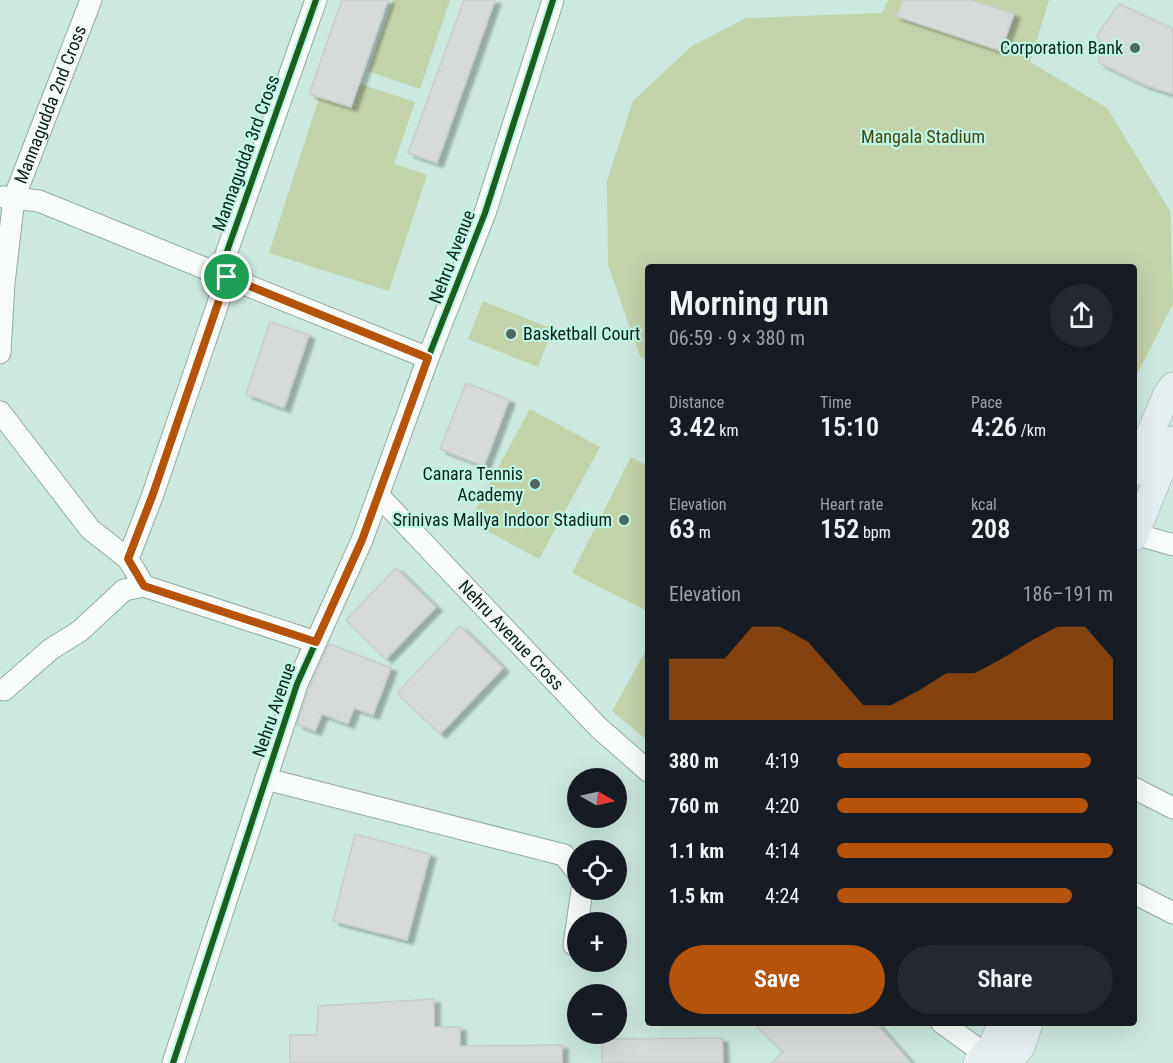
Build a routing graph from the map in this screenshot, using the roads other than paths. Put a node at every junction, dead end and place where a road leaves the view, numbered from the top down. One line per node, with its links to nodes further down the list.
1 (91, 0): 4 (street, Mannagudda 2nd Cross)
2 (316, 0): 5 (street, Mannagudda 3rd Cross)
3 (553, 0): 7 (street, Nehru Avenue)
4 (7, 197): 5 (street); 6 (street, Mannagudda 2nd Cross)
5 (223, 275): 7 (street); 16 (street, Mannagudda 3rd Cross)
6 (0, 353)
7 (428, 358): 12 (street, Nehru Avenue)
8 (1173, 386): 11 (main road)
9 (0, 412): 16 (street)
10 (1173, 440): 13 (main road)
11 (1137, 465)
12 (379, 496): 18 (street, Nehru Avenue); 20 (street, Nehru Avenue Cross)
13 (1137, 528)
14 (1137, 536): 15 (street)
15 (1173, 545)
16 (128, 559): 17 (street)
17 (144, 586): 18 (street); 19 (street)
18 (316, 642): 21 (street, Nehru Avenue)
19 (4, 690)
20 (645, 768)
21 (266, 779): 24 (street); 31 (street, Nehru Avenue)
22 (1137, 790): 23 (street)
23 (1173, 808)
24 (567, 859)
25 (1137, 895): 26 (street)
26 (1173, 913)
27 (946, 1026): 30 (street)
28 (1001, 1026): 30 (main road)
29 (1028, 1026): 30 (main road)
30 (990, 1060)
31 (173, 1063)

